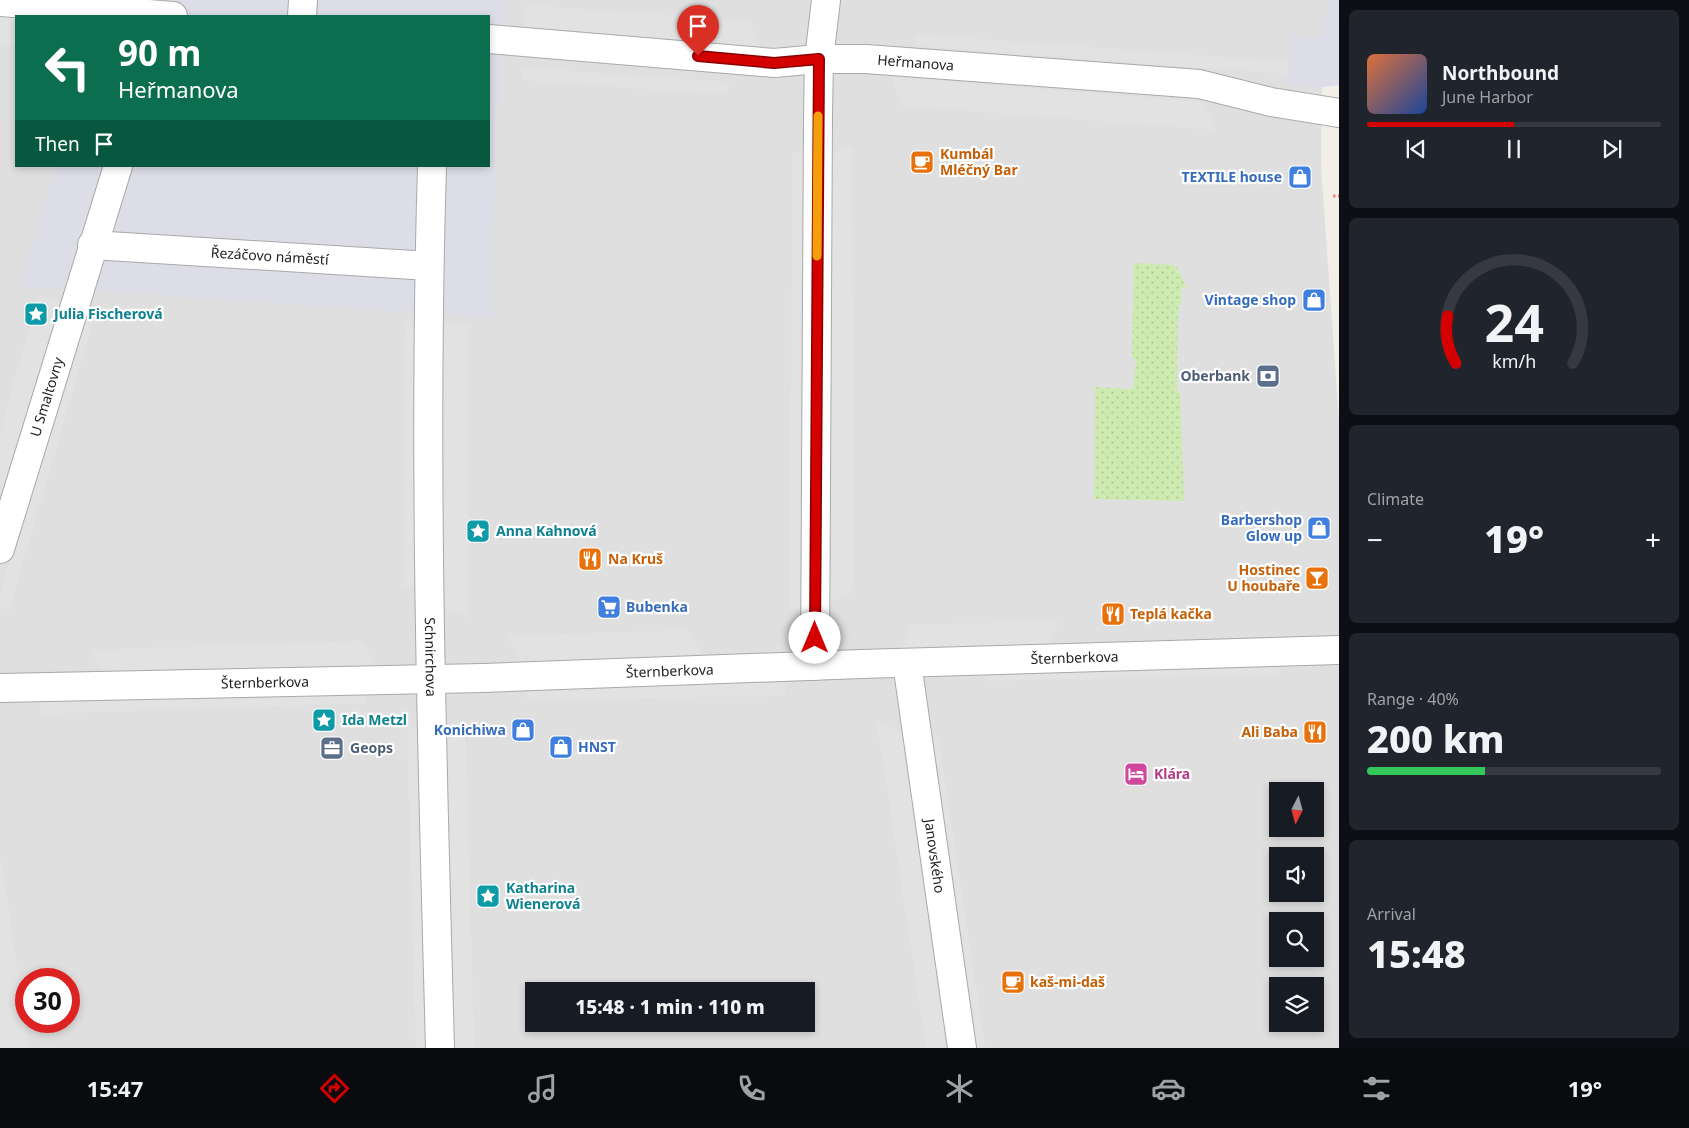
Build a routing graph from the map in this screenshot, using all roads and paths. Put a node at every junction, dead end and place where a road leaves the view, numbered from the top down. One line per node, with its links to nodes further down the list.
1 (303, 0): 5 (street)
2 (826, 0): 7 (street)
3 (0, 2): 4 (street)
4 (155, 15)
5 (302, 15)
6 (490, 40): 7 (street, Heřmanova)
7 (819, 59): 8 (street, Heřmanova); 18 (street)
8 (1339, 113)
9 (118, 167): 13 (street)
10 (432, 167): 14 (street)
11 (1333, 196): 12 (path)
12 (1339, 196)
13 (92, 244): 14 (street, Řezáčovo náměstí); 15 (street, U Smaltovny)
14 (429, 266): 19 (street, Schnirchova)
15 (0, 549)
16 (1339, 650): 17 (street, Šternberkova)
17 (908, 663): 18 (street, Šternberkova); 22 (street, Janovského)
18 (815, 666): 19 (street, Šternberkova)
19 (430, 679): 20 (street, Šternberkova); 21 (street, Schnirchova)
20 (0, 688)
21 (440, 1048)
22 (962, 1048)

